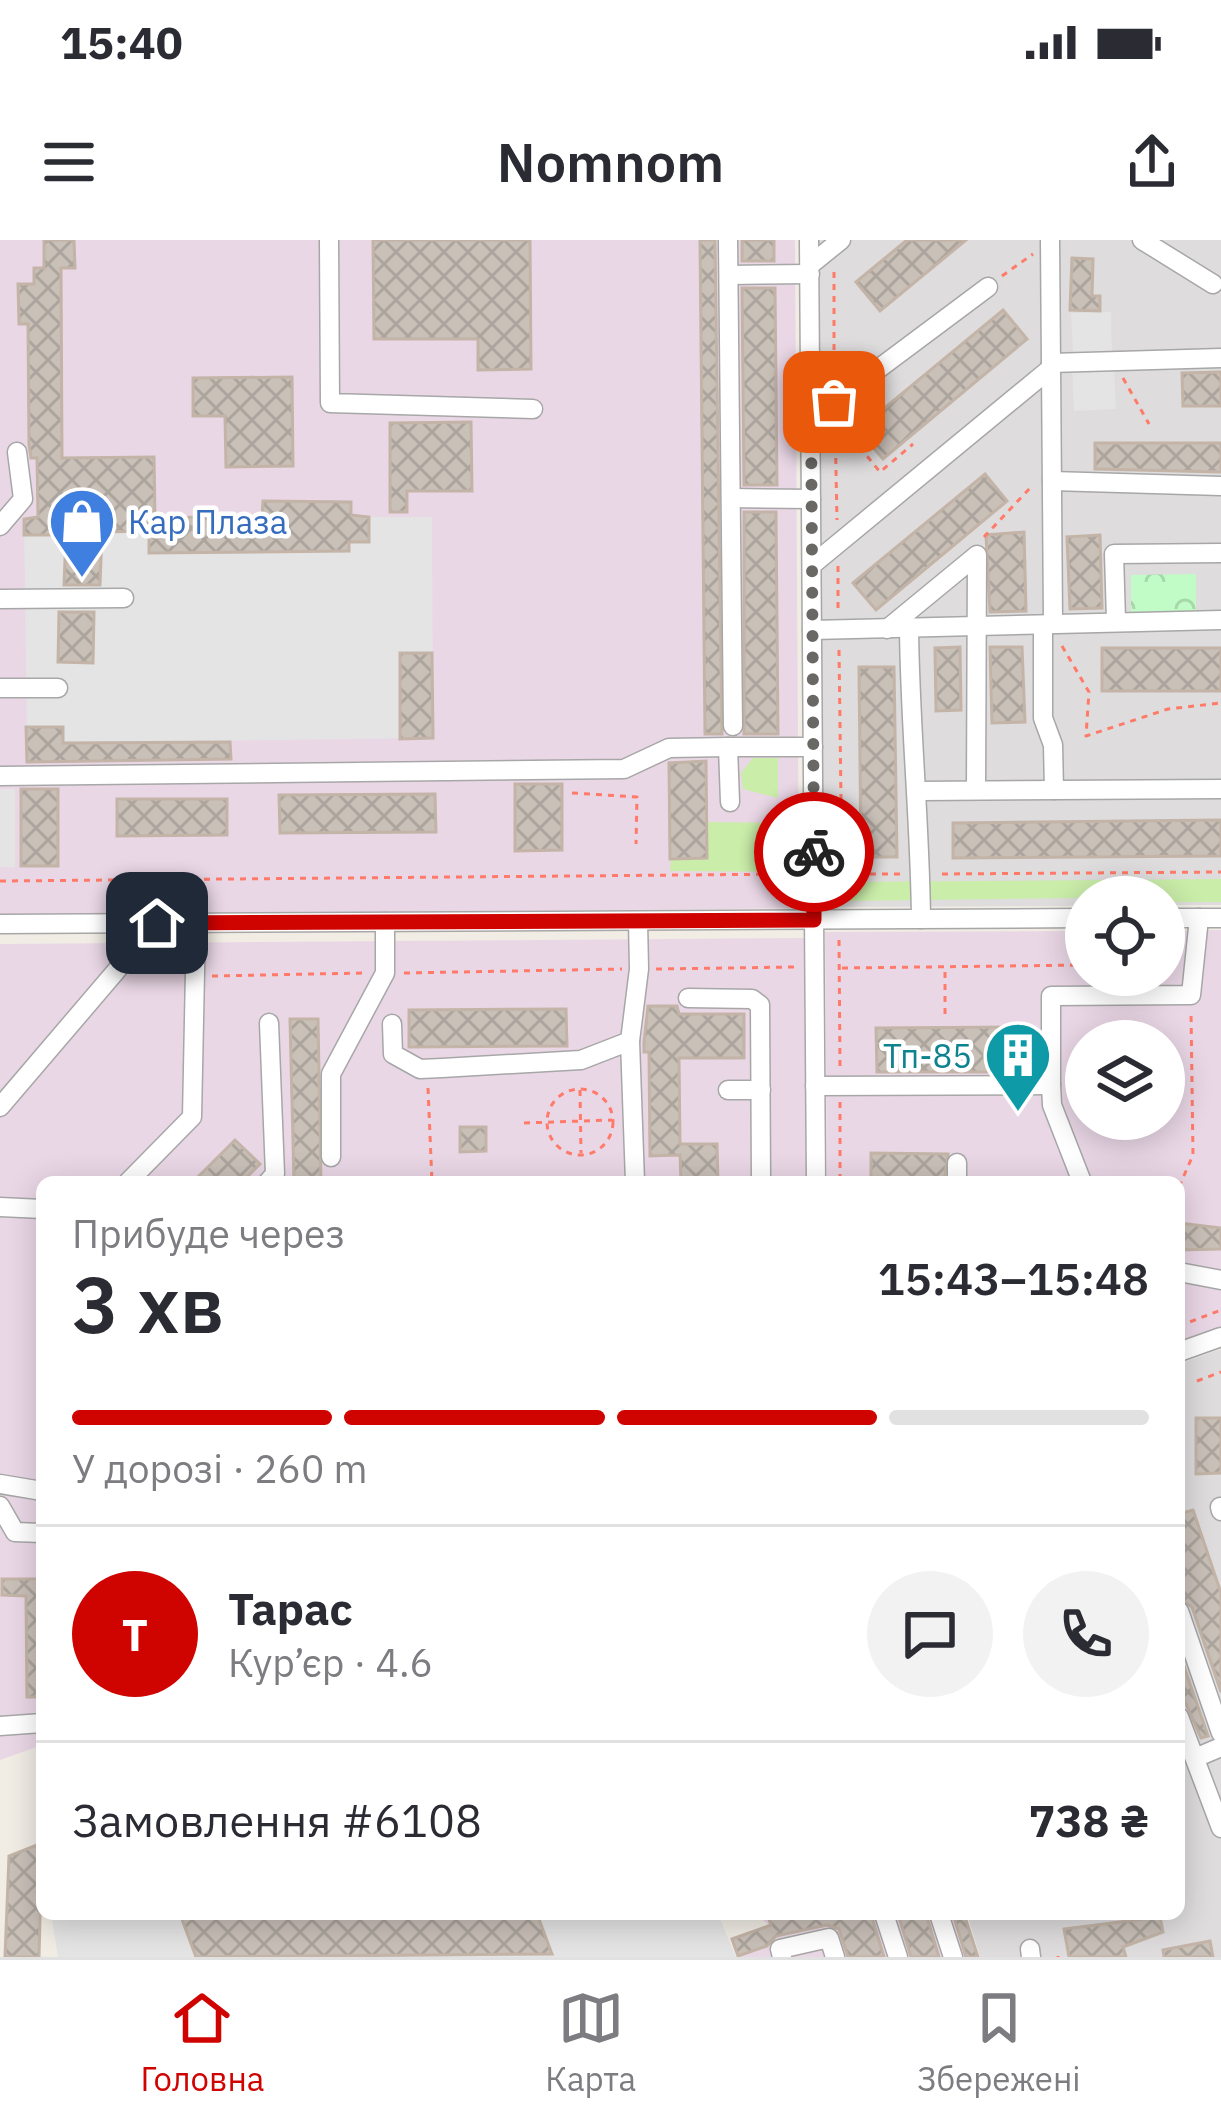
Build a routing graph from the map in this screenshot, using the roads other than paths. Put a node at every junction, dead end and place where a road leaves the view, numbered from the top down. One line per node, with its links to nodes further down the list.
1 (329, 240): 13 (street)
2 (728, 240): 8 (street)
3 (809, 240): 7 (street)
4 (841, 240): 7 (street)
5 (1142, 240): 9 (street)
6 (1050, 242): 12 (street)
7 (810, 270): 8 (street); 14 (street)
8 (729, 275): 18 (street)
9 (1218, 285)
10 (988, 287): 14 (street)
11 (1221, 358): 12 (street)
12 (1051, 366): 16 (street); 22 (street)
13 (533, 409)
14 (811, 413): 19 (street)
15 (17, 452): 20 (street)
16 (1052, 473): 17 (street); 27 (street)
17 (1221, 486)
18 (730, 498): 19 (street); 34 (street)
19 (811, 499): 22 (street)
20 (0, 526)
21 (1221, 554): 25 (street)
22 (812, 565): 31 (street)
23 (124, 598): 24 (street)
24 (0, 599)
25 (1116, 620): 26 (street); 27 (street)
26 (1221, 620)
27 (1048, 623): 28 (street); 41 (street)
28 (979, 627): 29 (street); 30 (street); 40 (street)
29 (909, 628): 30 (street); 39 (street)
30 (887, 629): 31 (street)
31 (812, 630): 36 (street)
32 (0, 688): 33 (street)
33 (58, 688)
34 (733, 726)
35 (728, 747): 36 (street); 37 (street); 42 (street)
36 (813, 748): 48 (street)
37 (0, 776)
38 (1221, 789): 41 (street)
39 (920, 790): 40 (street); 47 (street)
40 (976, 790): 41 (street)
41 (1054, 790)
42 (730, 802)
43 (1065, 918): 47 (street)
44 (1185, 918): 45 (street)
45 (1198, 918): 46 (street); 58 (street)
46 (1221, 918)
47 (921, 919): 48 (street)
48 (814, 920): 49 (street); 59 (street)
49 (638, 921): 50 (street); 57 (street)
50 (385, 922): 52 (street); 63 (street)
51 (157, 923): 52 (street); 53 (street); 62 (street)
52 (196, 923): 64 (street)
53 (0, 924)
54 (688, 998): 61 (street)
55 (269, 1023): 65 (street)
56 (392, 1024): 57 (street)
57 (630, 1041): 66 (street)
58 (1051, 1085): 59 (street); 69 (street)
59 (815, 1086): 68 (street)
60 (728, 1090): 61 (street)
61 (760, 1090): 67 (street)
62 (0, 1107)
63 (331, 1157)
64 (134, 1176)
65 (273, 1176)
66 (635, 1176)
67 (761, 1176)
68 (816, 1176)
69 (1080, 1176)
70 (0, 1207): 71 (street)
71 (36, 1209)
72 (1185, 1273): 73 (street)
73 (1221, 1280)
74 (1221, 1337): 75 (street)
75 (1185, 1350)
76 (0, 1484): 77 (street)
77 (36, 1490)
78 (0, 1507): 79 (street)
79 (36, 1533)
80 (1185, 1628): 84 (street)
81 (36, 1724): 82 (street)
82 (0, 1726)
83 (1185, 1732): 86 (street)
84 (1221, 1733)
85 (1221, 1748): 86 (street)
86 (1195, 1758): 87 (street)
87 (1221, 1828)
88 (886, 1920): 92 (street)
89 (941, 1920): 93 (street)
90 (782, 1957): 91 (street)
91 (835, 1957)
92 (898, 1957)
93 (953, 1957)

